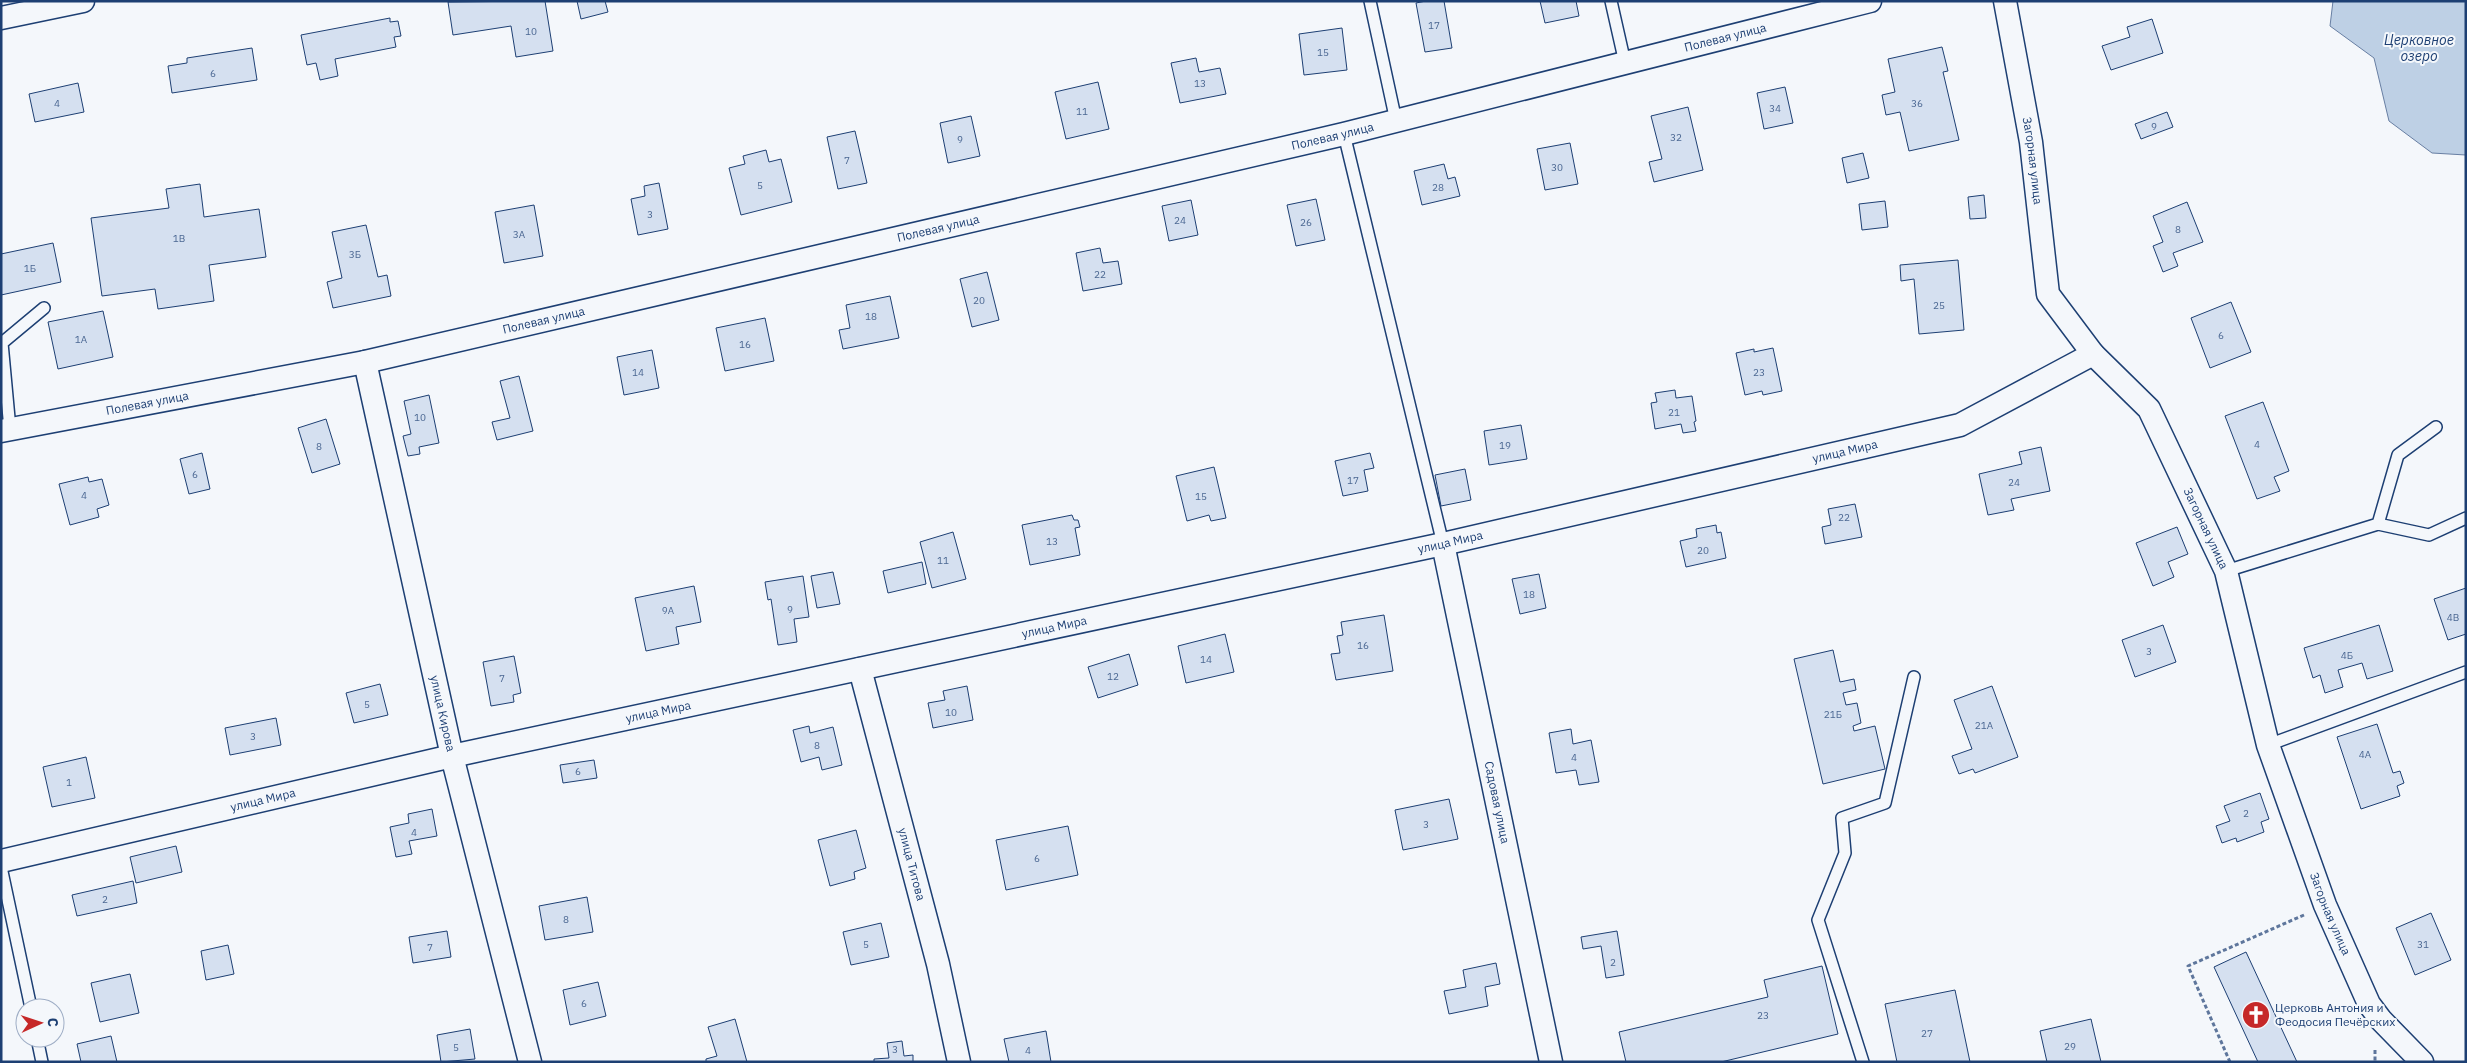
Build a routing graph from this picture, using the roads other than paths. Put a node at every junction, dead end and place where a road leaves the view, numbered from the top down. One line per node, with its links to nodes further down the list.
1 (83, 1): 6 (street)
2 (1370, 1): 8 (lane)
3 (1611, 1): 7 (lane)
4 (1870, 1): 7 (street, Полевая улица)
5 (2005, 1): 11 (street, Загорная улица)
6 (1, 18)
7 (1626, 63): 8 (street, Полевая улица)
8 (1396, 121): 9 (street, Полевая улица)
9 (1344, 134): 12 (street, Полевая улица); 17 (lane)
10 (44, 308): 14 (lane)
11 (2093, 354): 17 (street, улица Мира); 18 (street, Загорная улица)
12 (365, 362): 14 (street, Полевая улица); 23 (street, улица Кирова)
13 (2436, 427): 16 (lane)
14 (6, 430)
15 (2466, 518): 16 (lane)
16 (2378, 524): 18 (lane)
17 (1443, 544): 19 (street, улица Мира); 31 (street, Садовая улица)
18 (2226, 571): 22 (street, Загорная улица)
19 (860, 669): 23 (street, улица Мира); 30 (street, улица Титова)
20 (2466, 672): 22 (lane)
21 (1914, 677): 32 (lane)
22 (2268, 745): 33 (street, Загорная улица)
23 (452, 756): 24 (street, улица Мира); 29 (street, улица Кирова)
24 (1, 861)
25 (1, 866): 26 (lane)
26 (29, 998)
27 (39, 1048): 28 (lane)
28 (42, 1062)
29 (530, 1062)
30 (959, 1062)
31 (1551, 1062)
32 (1863, 1062)
33 (2422, 1062)

